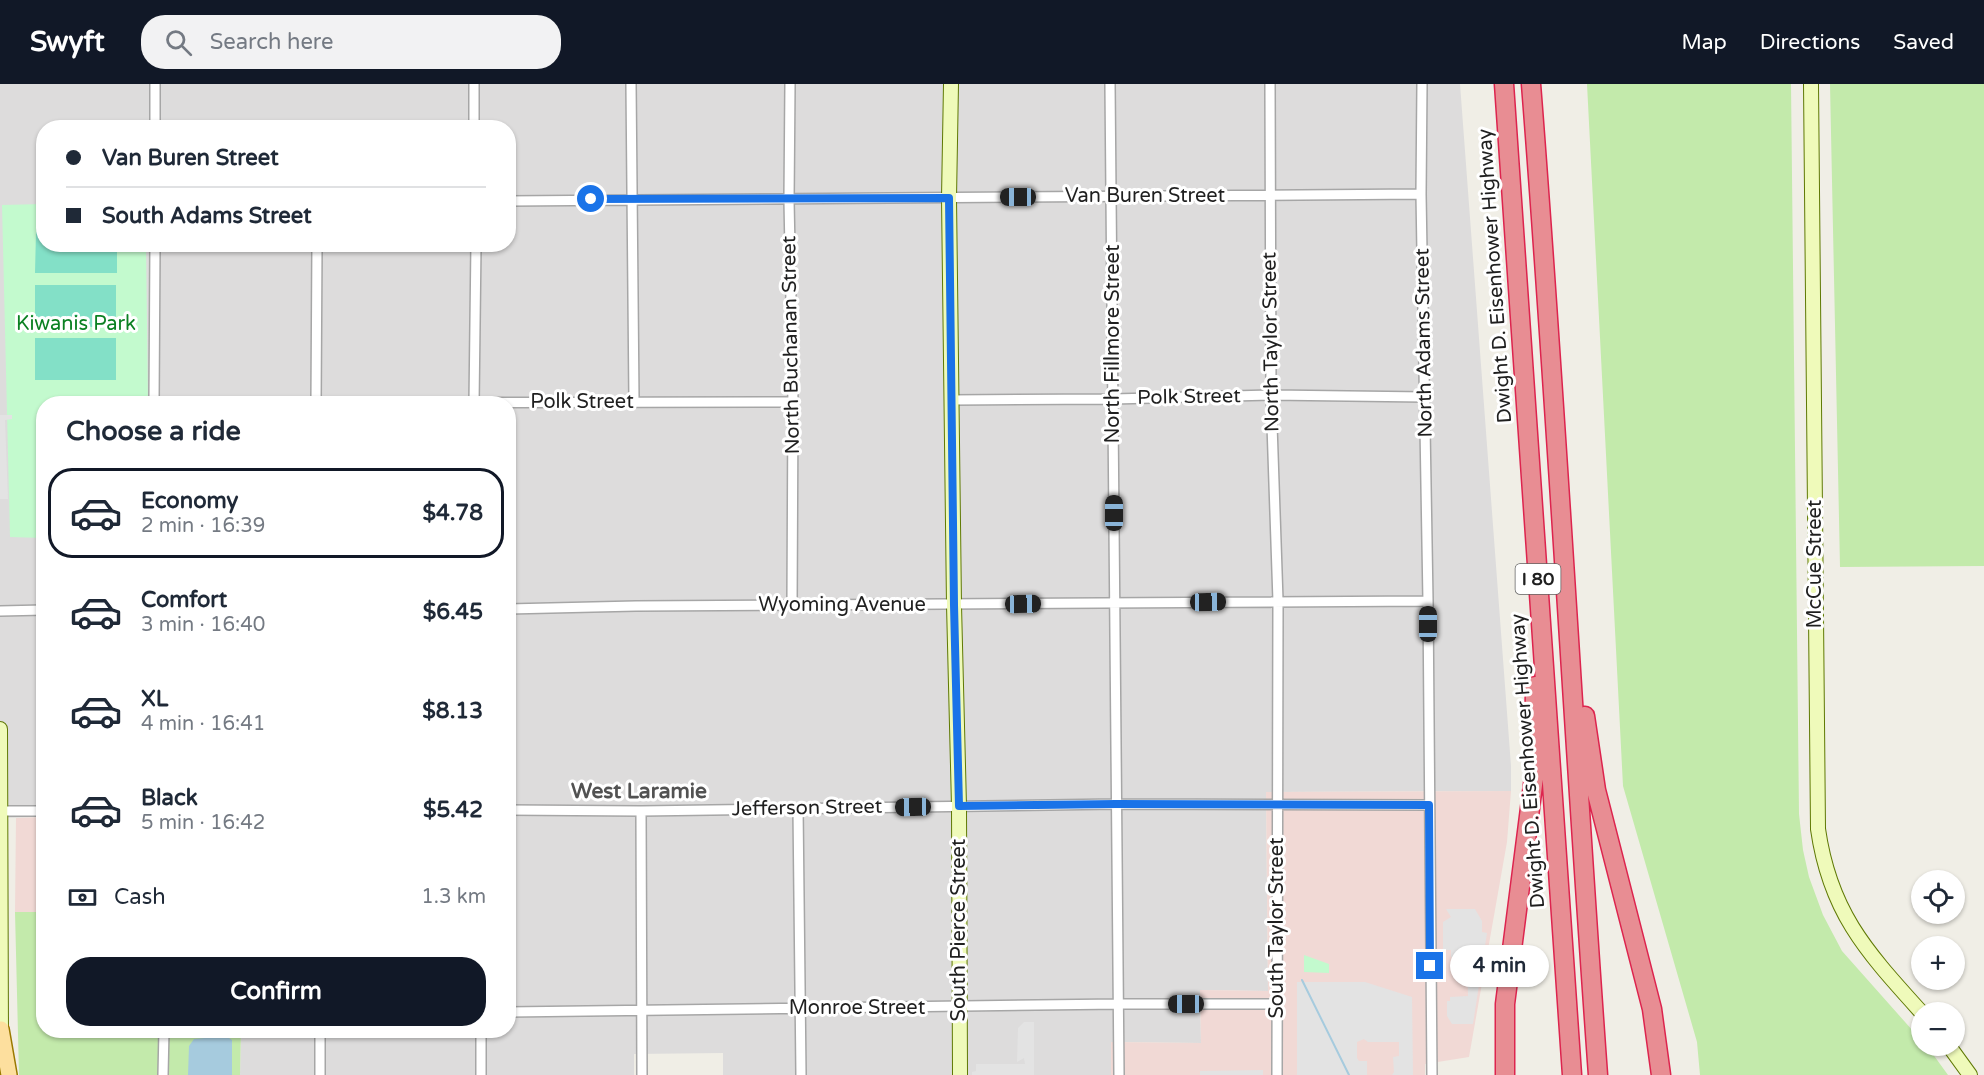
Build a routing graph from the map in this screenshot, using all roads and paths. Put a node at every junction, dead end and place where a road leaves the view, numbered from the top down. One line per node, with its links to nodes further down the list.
1 (155, 84): 12 (street)
2 (474, 84): 13 (street)
3 (631, 84): 18 (street)
4 (790, 84): 19 (street, North Buchanan Street)
5 (951, 84): 17 (main road, South Pierce Street)
6 (1110, 84): 16 (street, North Fillmore Street)
7 (1269, 84): 15 (street, North Taylor Street)
8 (1422, 84): 14 (street, North Adams Street)
9 (1504, 84): 35 (highway, Dwight D. Eisenhower Highway / I 80)
10 (1531, 84): 34 (highway, I 80)
11 (1811, 84): 54 (main road, McCue Street)
12 (155, 120)
13 (474, 120)
14 (1421, 194): 15 (street, Van Buren Street); 28 (street, North Adams Street)
15 (1269, 195): 16 (street, Van Buren Street); 24 (street, North Taylor Street)
16 (1111, 197): 17 (street, Van Buren Street); 29 (street, North Fillmore Street)
17 (949, 198): 19 (street, Van Buren Street); 30 (main road, South Pierce Street)
18 (632, 199): 19 (street, Van Buren Street); 20 (street, Van Buren Street); 31 (street)
19 (789, 200): 33 (street, North Buchanan Street)
20 (516, 201)
21 (155, 252): 25 (street)
22 (317, 252): 26 (street)
23 (476, 252): 27 (street)
24 (1271, 395): 28 (street, Polk Street); 29 (street, Polk Street); 36 (street, North Taylor Street)
25 (154, 396)
26 (316, 396)
27 (474, 396)
28 (1425, 397): 37 (street, North Adams Street)
29 (1113, 399): 30 (street, Polk Street); 38 (street, North Fillmore Street)
30 (952, 400): 39 (main road, South Pierce Street)
31 (634, 401): 32 (street, Polk Street); 33 (street, Polk Street)
32 (516, 402)
33 (793, 402): 40 (street, North Buchanan Street)
34 (1559, 479): 79 (highway, I 80); 80 (highway)
35 (1535, 528): 77 (highway); 78 (highway, Dwight D. Eisenhower Highway / I 80)
36 (1278, 601): 37 (street, Wyoming Avenue); 38 (street, Wyoming Avenue); 46 (street, South Taylor Street)
37 (1428, 602): 47 (street, North Adams Street)
38 (1114, 603): 39 (street, Wyoming Avenue); 45 (street, North Fillmore Street)
39 (954, 605): 40 (street, Wyoming Avenue); 48 (main road, South Pierce Street)
40 (792, 606): 41 (street, Wyoming Avenue)
41 (516, 609)
42 (36, 610): 43 (street)
43 (0, 611)
44 (0, 729): 51 (main road)
45 (1116, 804): 46 (street, Jefferson Street); 48 (street, Jefferson Street); 55 (street, North Fillmore Street)
46 (1278, 805): 47 (street, Jefferson Street); 56 (street, South Taylor Street)
47 (1429, 805): 76 (street, North Adams Street)
48 (959, 806): 49 (street, Jefferson Street); 57 (main road, South Pierce Street)
49 (798, 808): 53 (street, Jefferson Street); 58 (street)
50 (516, 810): 53 (street, Jefferson Street)
51 (0, 811): 52 (street); 61 (main road)
52 (36, 811)
53 (641, 811): 59 (street)
54 (1912, 1002)
55 (1119, 1004): 56 (street, Monroe Street); 57 (street, Monroe Street); 74 (street, North Fillmore Street)
56 (1277, 1004): 75 (street, South Taylor Street)
57 (959, 1007): 58 (street, Monroe Street); 73 (main road, South Pierce Street)
58 (801, 1008): 59 (street, Monroe Street); 72 (street)
59 (642, 1010): 60 (street, Monroe Street); 71 (street)
60 (516, 1012)
61 (1, 1029): 66 (main road); 67 (main road)
62 (164, 1038): 68 (street)
63 (320, 1038): 69 (street)
64 (481, 1038): 70 (street)
65 (1956, 1056): 81 (main road)
66 (2, 1075)
67 (9, 1075)
68 (163, 1075)
69 (320, 1075)
70 (481, 1075)
71 (642, 1075)
72 (801, 1075)
73 (960, 1075)
74 (1119, 1075)
75 (1277, 1075)
76 (1432, 1075)
77 (1505, 1075)
78 (1572, 1075)
79 (1598, 1075)
80 (1661, 1075)
81 (1970, 1075)

